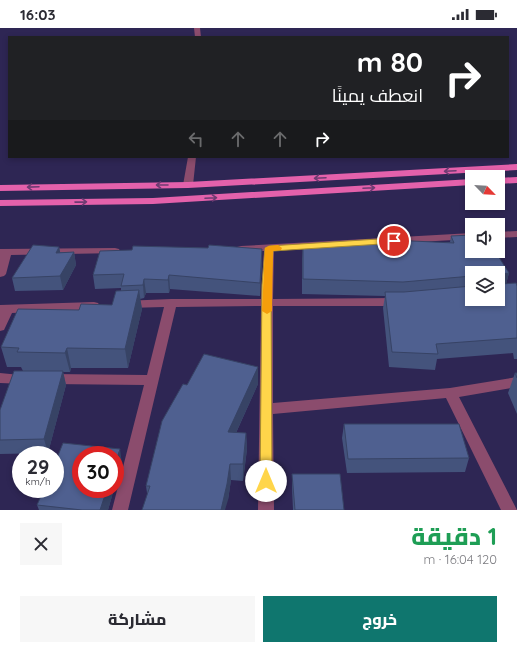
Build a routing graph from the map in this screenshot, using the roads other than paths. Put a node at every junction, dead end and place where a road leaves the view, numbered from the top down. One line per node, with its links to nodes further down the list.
1 (192, 158): 6 (street)
2 (517, 167): 6 (main road, one-way to 6)
3 (517, 180): 4 (main road)
4 (505, 181)
5 (465, 182): 8 (main road, one-way to 5)
6 (188, 185): 7 (main road, one-way to 7)
7 (0, 188)
8 (0, 203)
9 (517, 234): 10 (street)
10 (505, 235)
11 (465, 236): 12 (street)
12 (269, 248): 13 (street); 18 (street)
13 (229, 249)
14 (126, 251): 15 (street)
15 (3, 252): 16 (street)
16 (0, 274)
17 (409, 301): 18 (street)
18 (267, 302): 19 (street); 26 (street)
19 (171, 303): 20 (street); 23 (street)
20 (4, 309): 21 (street)
21 (0, 328)
22 (0, 378): 23 (street)
23 (152, 380): 27 (street)
24 (517, 382): 25 (street)
25 (450, 393): 26 (street); 29 (street)
26 (266, 409): 28 (street)
27 (120, 510)
28 (266, 510)
29 (509, 510)

